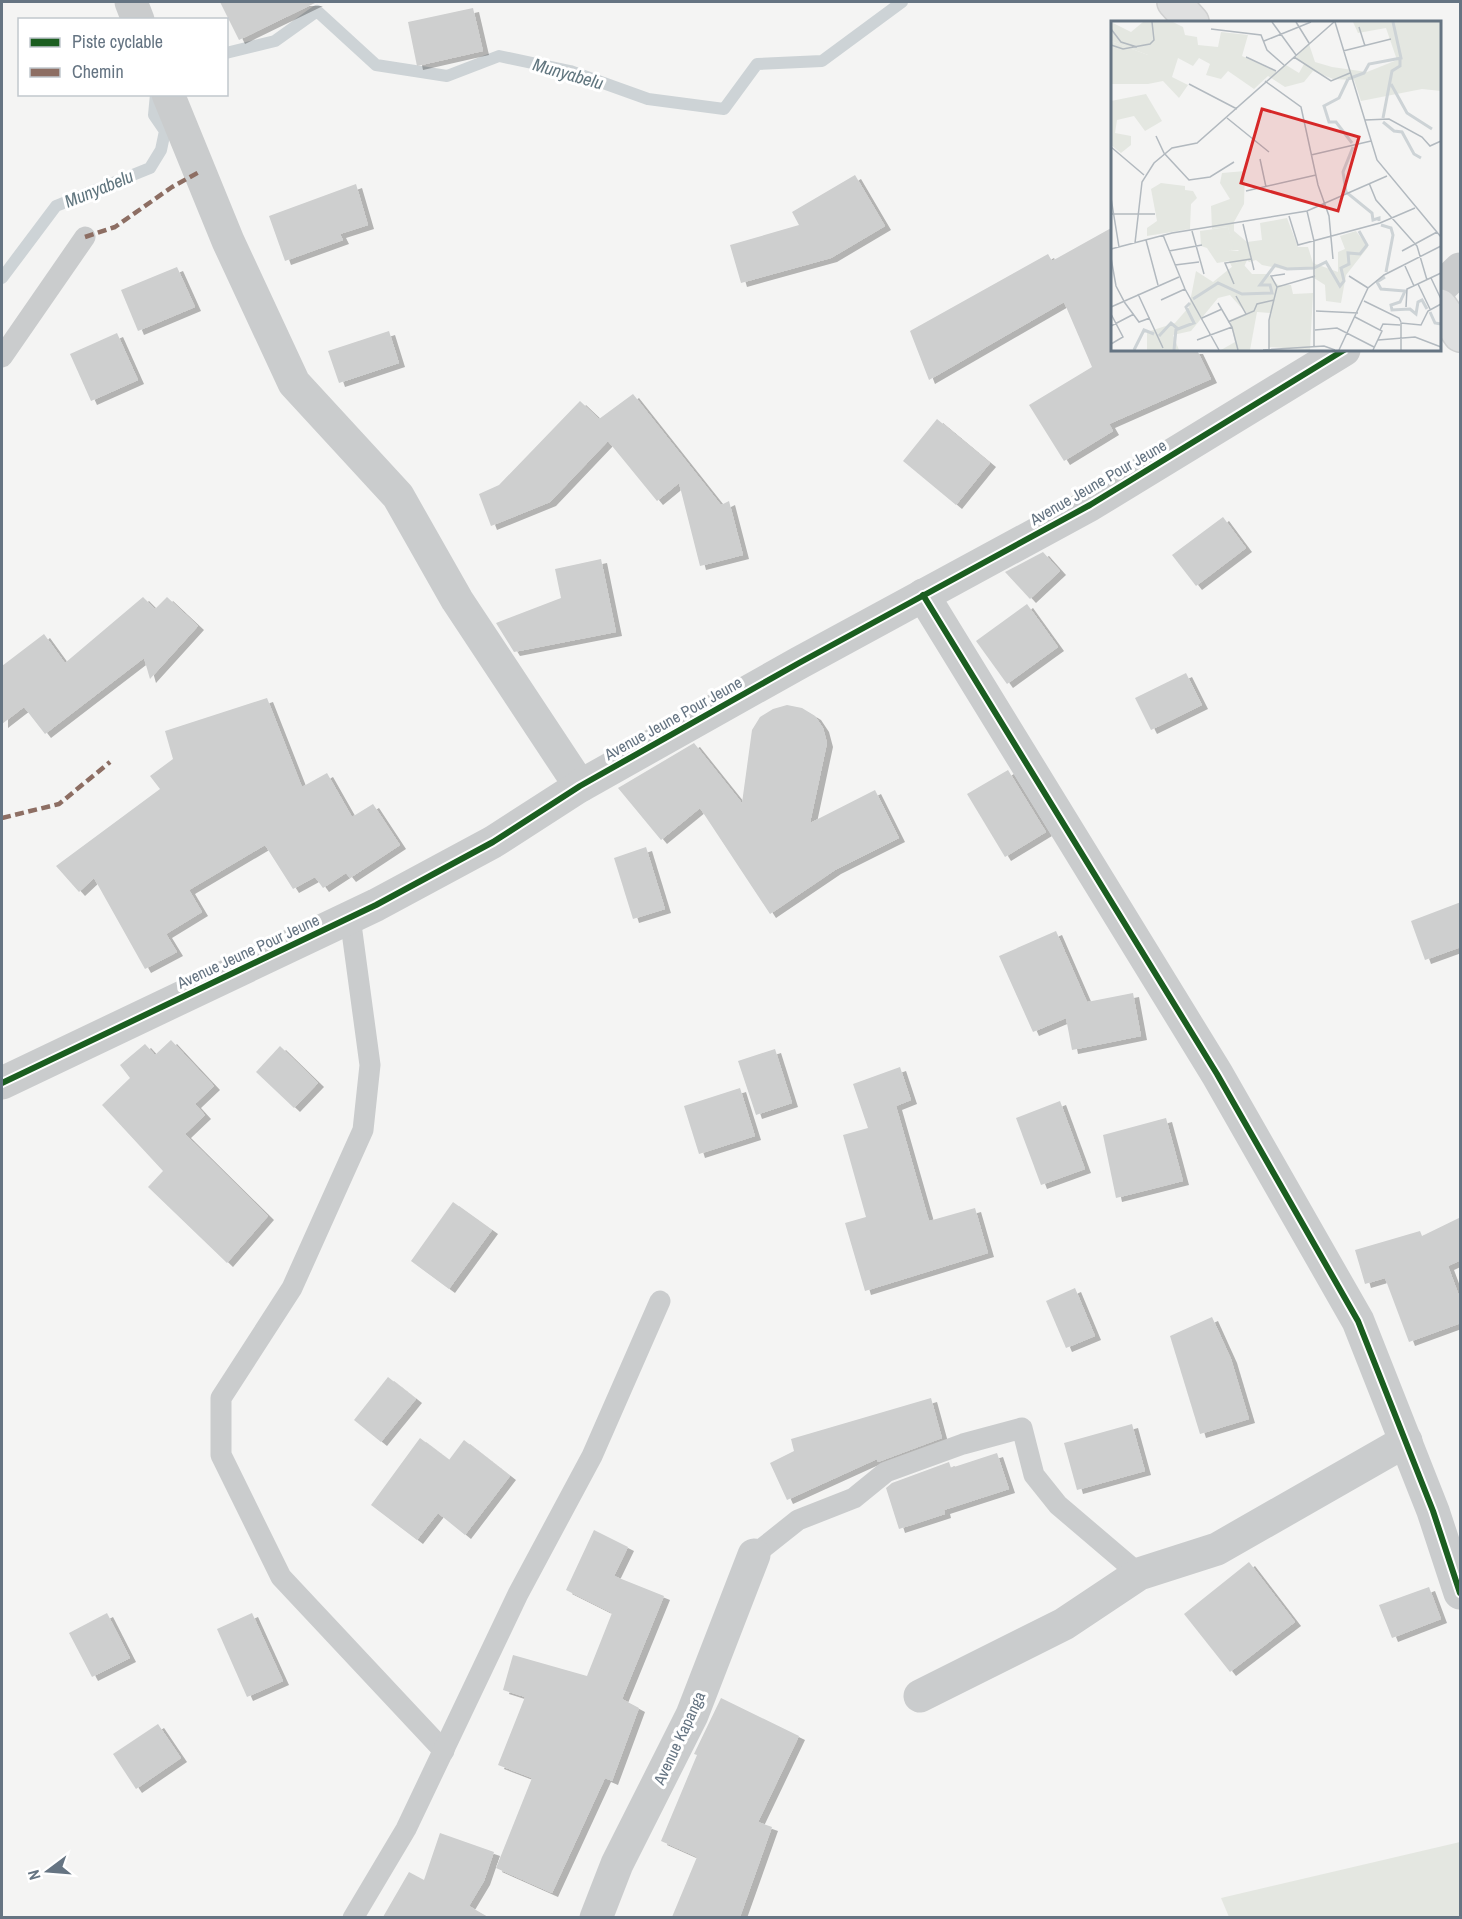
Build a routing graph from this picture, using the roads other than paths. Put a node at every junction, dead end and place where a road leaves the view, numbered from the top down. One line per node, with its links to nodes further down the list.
1 (131, 2): 3 (street)
2 (1174, 2): 4 (street)
3 (137, 18)
4 (1191, 21)
5 (169, 96): 14 (street)
6 (85, 237): 12 (lane)
7 (1461, 269): 8 (street)
8 (1441, 287)
9 (1441, 307): 10 (street)
10 (1461, 335)
11 (1342, 351): 13 (street, Avenue Jeune Pour Jeune)
12 (2, 357)
13 (923, 595): 14 (street, Avenue Jeune Pour Jeune); 18 (street)
14 (580, 786): 15 (street, Avenue Jeune Pour Jeune)
15 (350, 917): 16 (street, Avenue Jeune Pour Jeune); 23 (lane)
16 (2, 1083)
17 (660, 1301): 23 (lane)
18 (1406, 1441): 20 (street); 21 (street)
19 (754, 1555): 20 (lane); 25 (street, Avenue Kapanga)
20 (1138, 1575): 22 (street)
21 (1461, 1593)
22 (920, 1696)
23 (444, 1750): 24 (lane)
24 (353, 1917)
25 (596, 1917)

